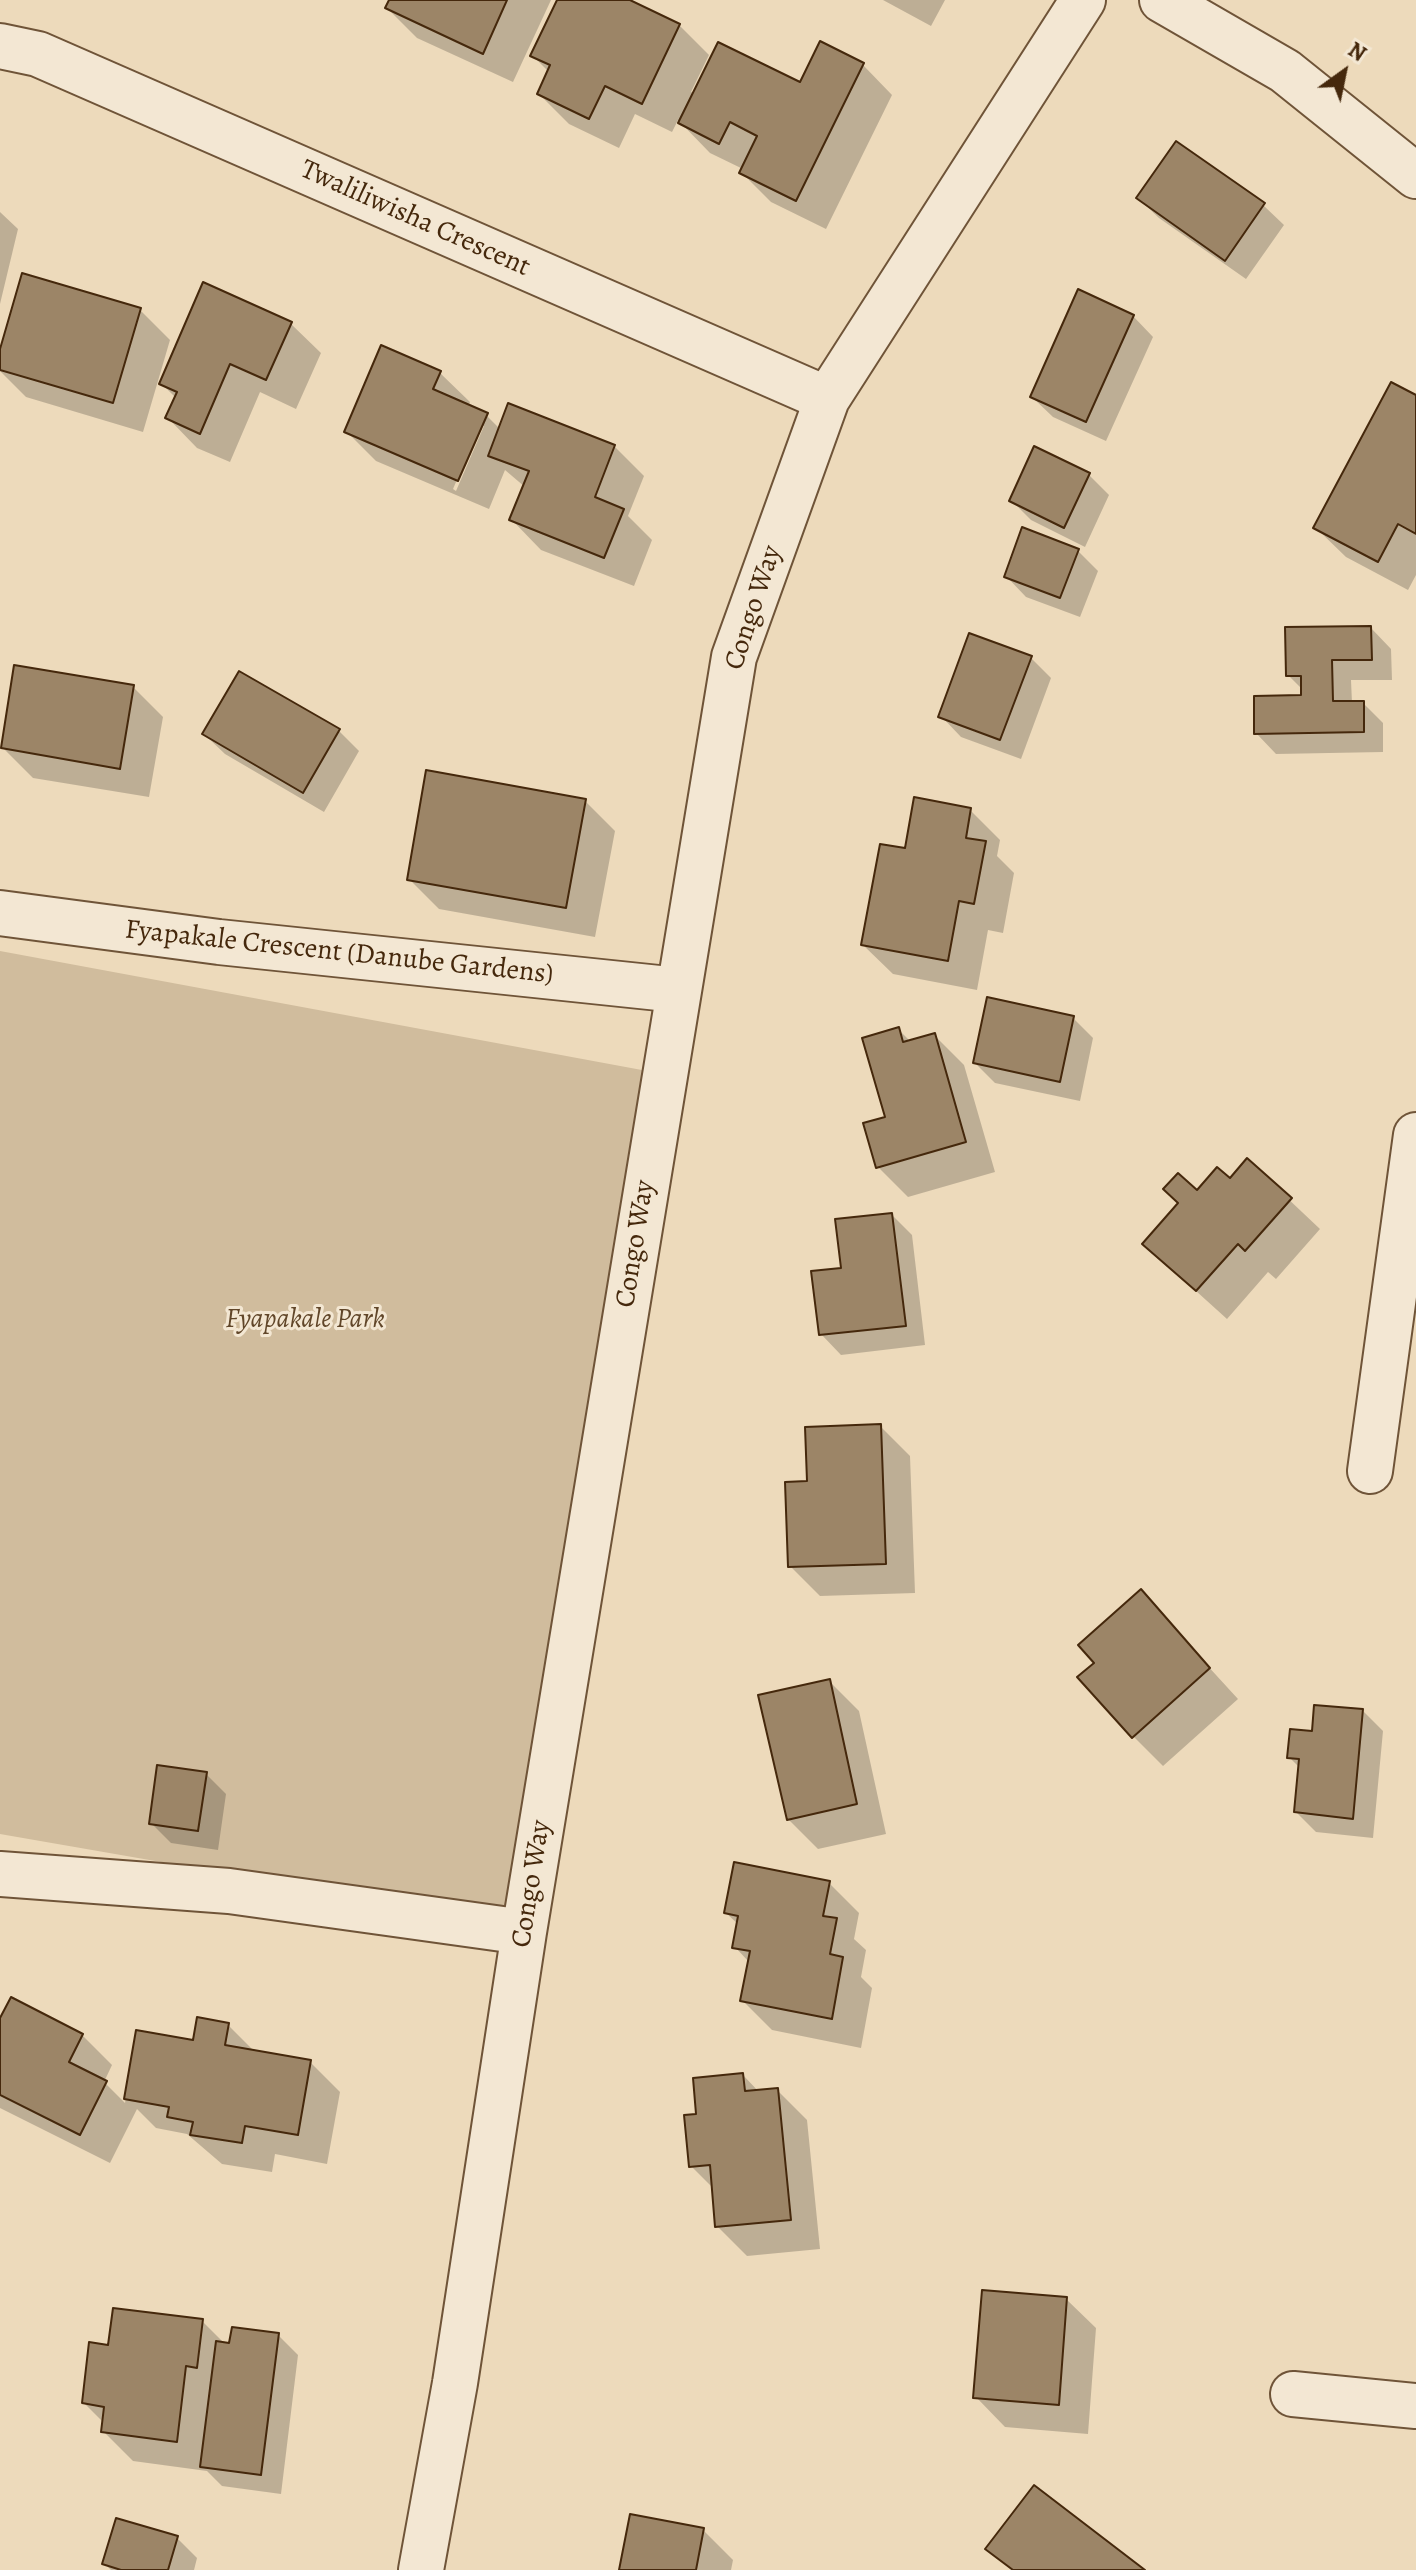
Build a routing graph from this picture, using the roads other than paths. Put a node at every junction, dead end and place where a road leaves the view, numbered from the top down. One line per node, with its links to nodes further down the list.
1 (1083, 0): 5 (street, Congo Way)
2 (1162, 0): 4 (street)
3 (0, 46): 5 (street, Twaliliwisha Crescent)
4 (1416, 176)
5 (827, 399): 7 (street, Congo Way)
6 (0, 913): 7 (street, Fyapakale Crescent (Danube Gardens))
7 (678, 990): 11 (street, Congo Way)
8 (1416, 1135): 9 (street)
9 (1370, 1471)
10 (0, 1874): 11 (street)
11 (524, 1932): 14 (street, Congo Way)
12 (1293, 2394): 13 (street)
13 (1416, 2406)
14 (421, 2570)

